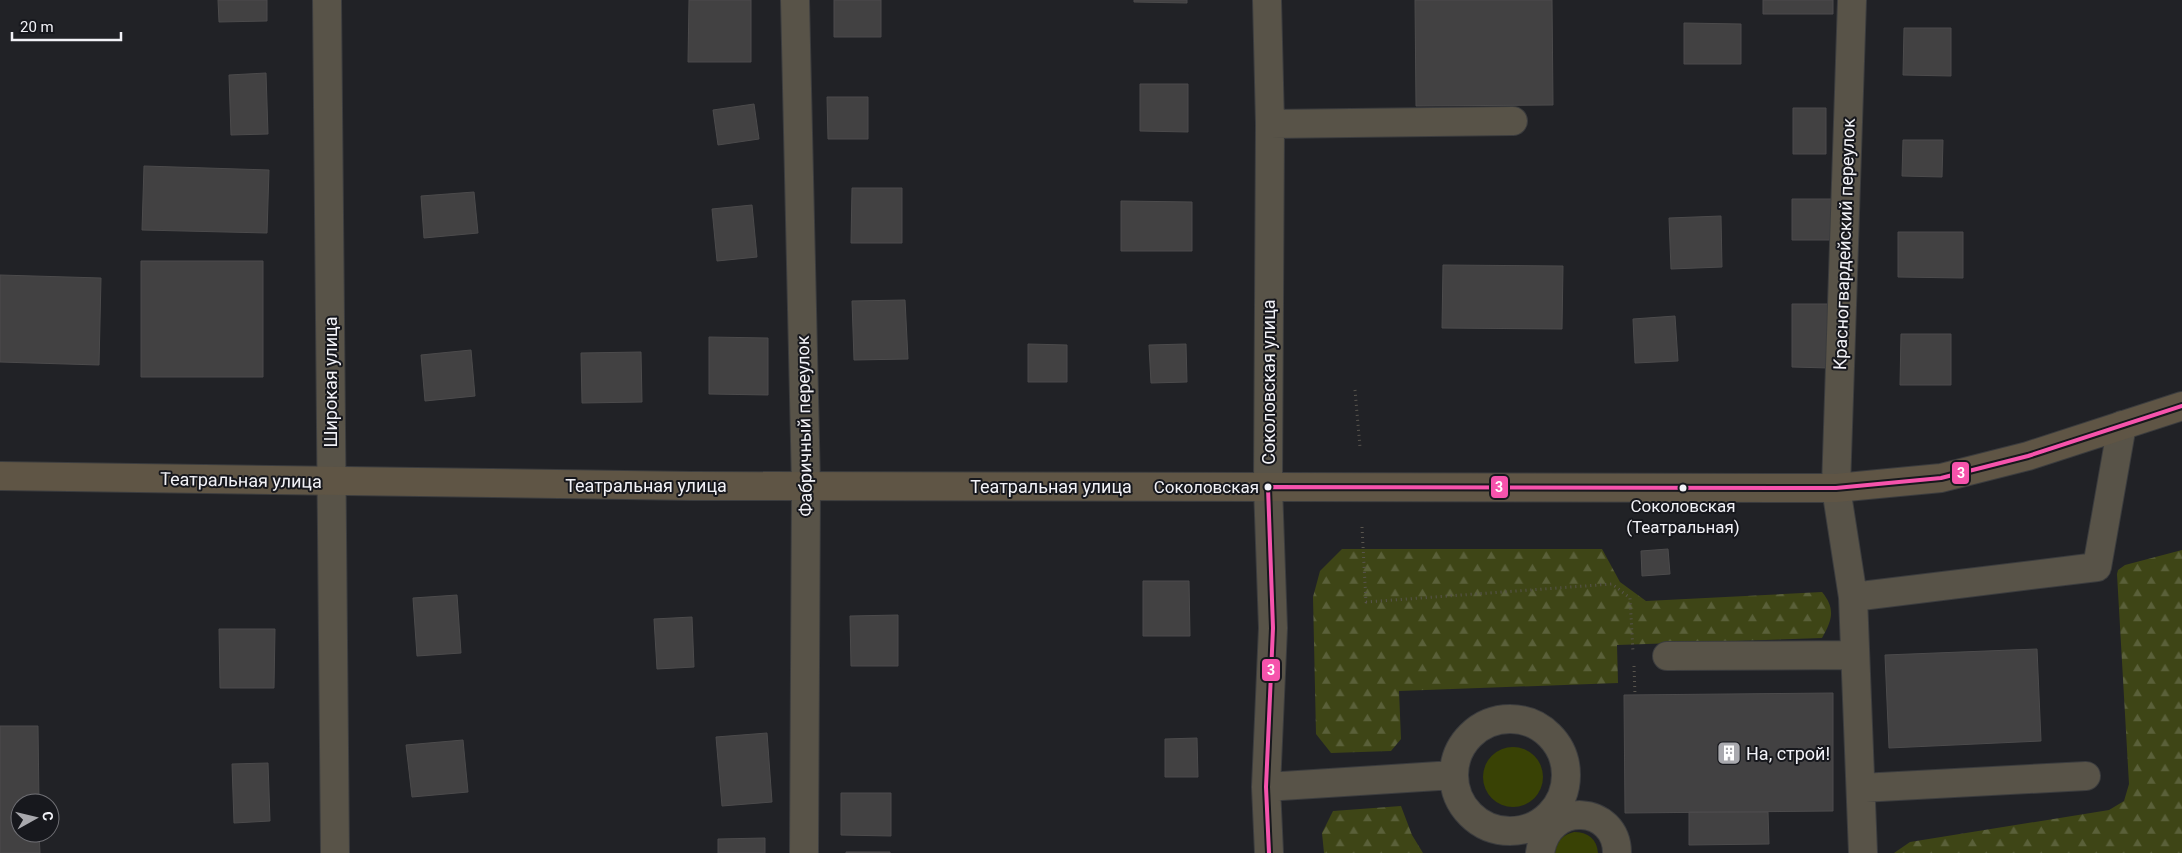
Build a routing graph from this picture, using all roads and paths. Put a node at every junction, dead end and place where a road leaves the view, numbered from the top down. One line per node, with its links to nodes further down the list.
1 (327, 0): 12 (street, Широкая улица)
2 (795, 0): 13 (street, Фабричный переулок)
3 (1267, 0): 6 (street, Соколовская улица)
4 (1852, 0): 15 (street, Красногвардейский переулок)
5 (1513, 121): 6 (street)
6 (1270, 124): 14 (street, Соколовская улица)
7 (1355, 390): 10 (path)
8 (2182, 406): 9 (main road, Театральная улица)
9 (2122, 425): 15 (main road, Театральная улица); 17 (street)
10 (1360, 447)
11 (0, 476): 12 (main road, Театральная улица)
12 (330, 481): 13 (main road, Театральная улица); 26 (street, Широкая улица)
13 (806, 485): 14 (main road, Театральная улица); 27 (street, Фабричный переулок)
14 (1268, 487): 15 (main road, Театральная улица); 23 (street, Соколовская улица)
15 (1836, 488): 17 (street, Красногвардейский переулок)
16 (1362, 527): 20 (path)
17 (1853, 597): 18 (street, Красногвардейский переулок)
18 (1855, 654): 19 (street); 24 (street, Красногвардейский переулок)
19 (1666, 656)
20 (1635, 695)
21 (1454, 775): 23 (street); 25 (street); 25 (street)
22 (2086, 776): 24 (street)
23 (1266, 787): 28 (street, Соколовская улица)
24 (1861, 788): 32 (street, Красногвардейский переулок)
25 (1512, 831): 29 (street)
26 (335, 853)
27 (804, 853)
28 (1269, 853)
29 (1530, 853)
30 (1540, 853): 31 (street)
31 (1617, 853)
32 (1863, 853)

